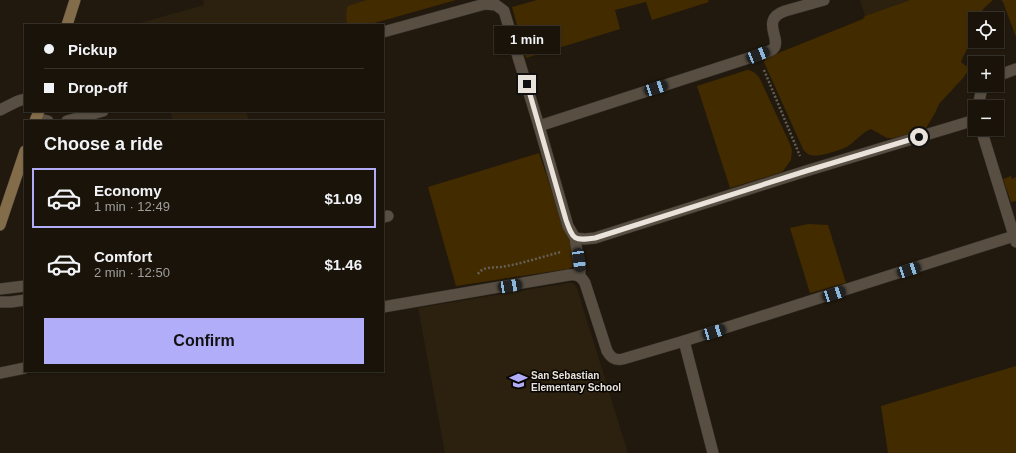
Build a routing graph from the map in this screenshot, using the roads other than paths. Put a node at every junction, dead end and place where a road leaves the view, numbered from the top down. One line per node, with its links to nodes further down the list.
1 (76, 0): 3 (main road)
2 (824, 0): 12 (street)
3 (67, 24)
4 (384, 32): 12 (street)
5 (1016, 69): 6 (street)
6 (1004, 73)
7 (24, 99): 8 (street)
8 (0, 110)
9 (99, 112): 10 (street)
10 (71, 120)
11 (968, 122): 17 (street)
12 (539, 126): 17 (street)
13 (983, 136): 16 (street)
14 (24, 154): 15 (main road)
15 (0, 225)
16 (1015, 239): 24 (street)
17 (576, 243): 18 (street)
18 (579, 276): 23 (street); 24 (street)
19 (24, 286): 20 (street)
20 (0, 290)
21 (24, 300): 22 (street)
22 (0, 302)
23 (384, 307)
24 (684, 341): 27 (street)
25 (24, 368): 26 (street)
26 (0, 373)
27 (713, 453)

